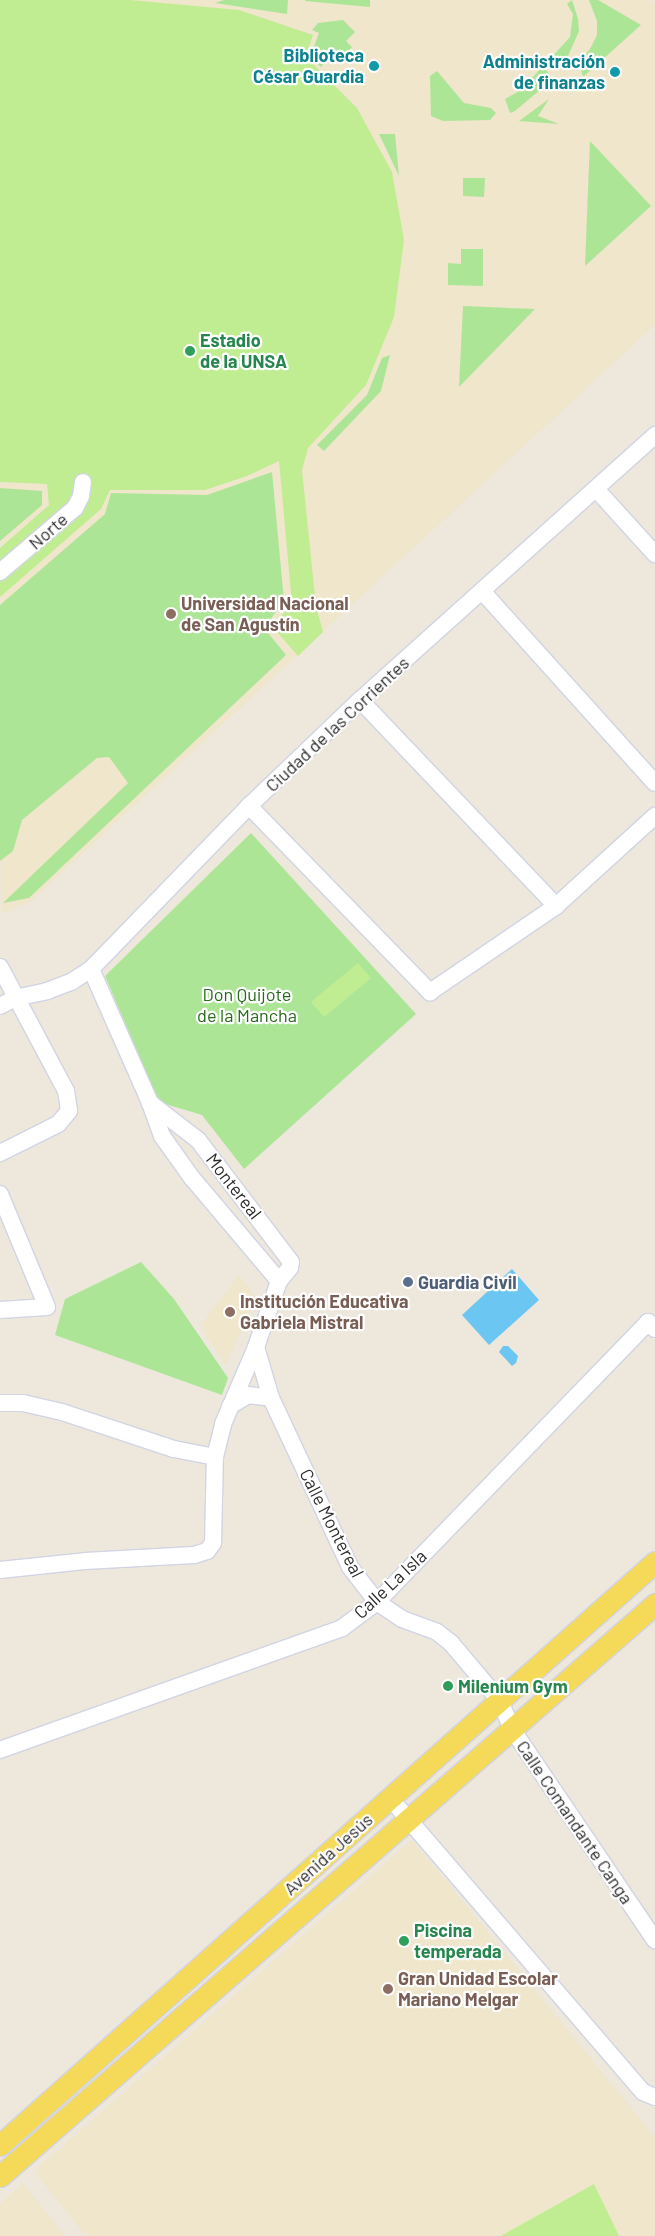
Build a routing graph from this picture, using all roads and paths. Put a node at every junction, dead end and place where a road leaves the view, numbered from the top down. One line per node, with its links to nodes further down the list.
1 (655, 435): 3 (street, Ciudad de las Corrientes)
2 (83, 482): 5 (street, Norte)
3 (596, 489): 4 (street); 6 (street, Ciudad de las Corrientes)
4 (655, 554)
5 (0, 572)
6 (482, 591): 7 (street, Ciudad de las Corrientes); 8 (street)
7 (360, 700): 9 (street, Ciudad de las Corrientes); 11 (street)
8 (655, 783)
9 (249, 806): 11 (street); 13 (street, Ciudad de las Corrientes)
10 (655, 816): 11 (street)
11 (556, 906)
12 (0, 967): 14 (street)
13 (91, 969): 14 (street, Ciudad de las Corrientes); 16 (street, Montereal)
14 (15, 998): 15 (street, Ciudad de las Corrientes); 17 (street)
15 (0, 1006)
16 (150, 1104): 19 (street, Montereal); 19 (street, Montereal)
17 (0, 1153)
18 (0, 1194): 20 (street)
19 (279, 1281): 22 (street, Montereal)
20 (0, 1310)
21 (652, 1325): 29 (street, Calle La Isla)
22 (256, 1346): 23 (street, Calle Montereal); 25 (street, Montereal)
23 (271, 1398): 25 (street); 29 (street, Calle Montereal)
24 (0, 1403): 26 (street)
25 (230, 1406): 26 (street, Montereal)
26 (214, 1457): 28 (street, Montereal)
27 (655, 1562): 31 (main road, Avenida Jesús)
28 (0, 1570)
29 (377, 1602): 33 (street, Calle Montereal); 35 (street, Calle La Isla)
30 (655, 1604): 32 (main road, Avenida Jesús)
31 (558, 1649): 32 (main road); 33 (main road, Avenida Jesús)
32 (577, 1672): 34 (main road, Avenida Jesús)
33 (500, 1701): 34 (street, Calle Montereal); 36 (main road, Avenida Jesús)
34 (512, 1729): 37 (main road, Avenida Jesús); 38 (street, Calle Comandante Canga)
35 (0, 1750)
36 (390, 1798): 37 (street); 39 (main road, Avenida Jesús)
37 (409, 1820): 40 (street); 41 (main road, Avenida Jesús)
38 (655, 1940)
39 (77, 2077): 41 (main road); 42 (main road, Avenida Jesús)
40 (655, 2096)
41 (91, 2098): 43 (main road, Avenida Jesús)
42 (0, 2145)
43 (0, 2176)

